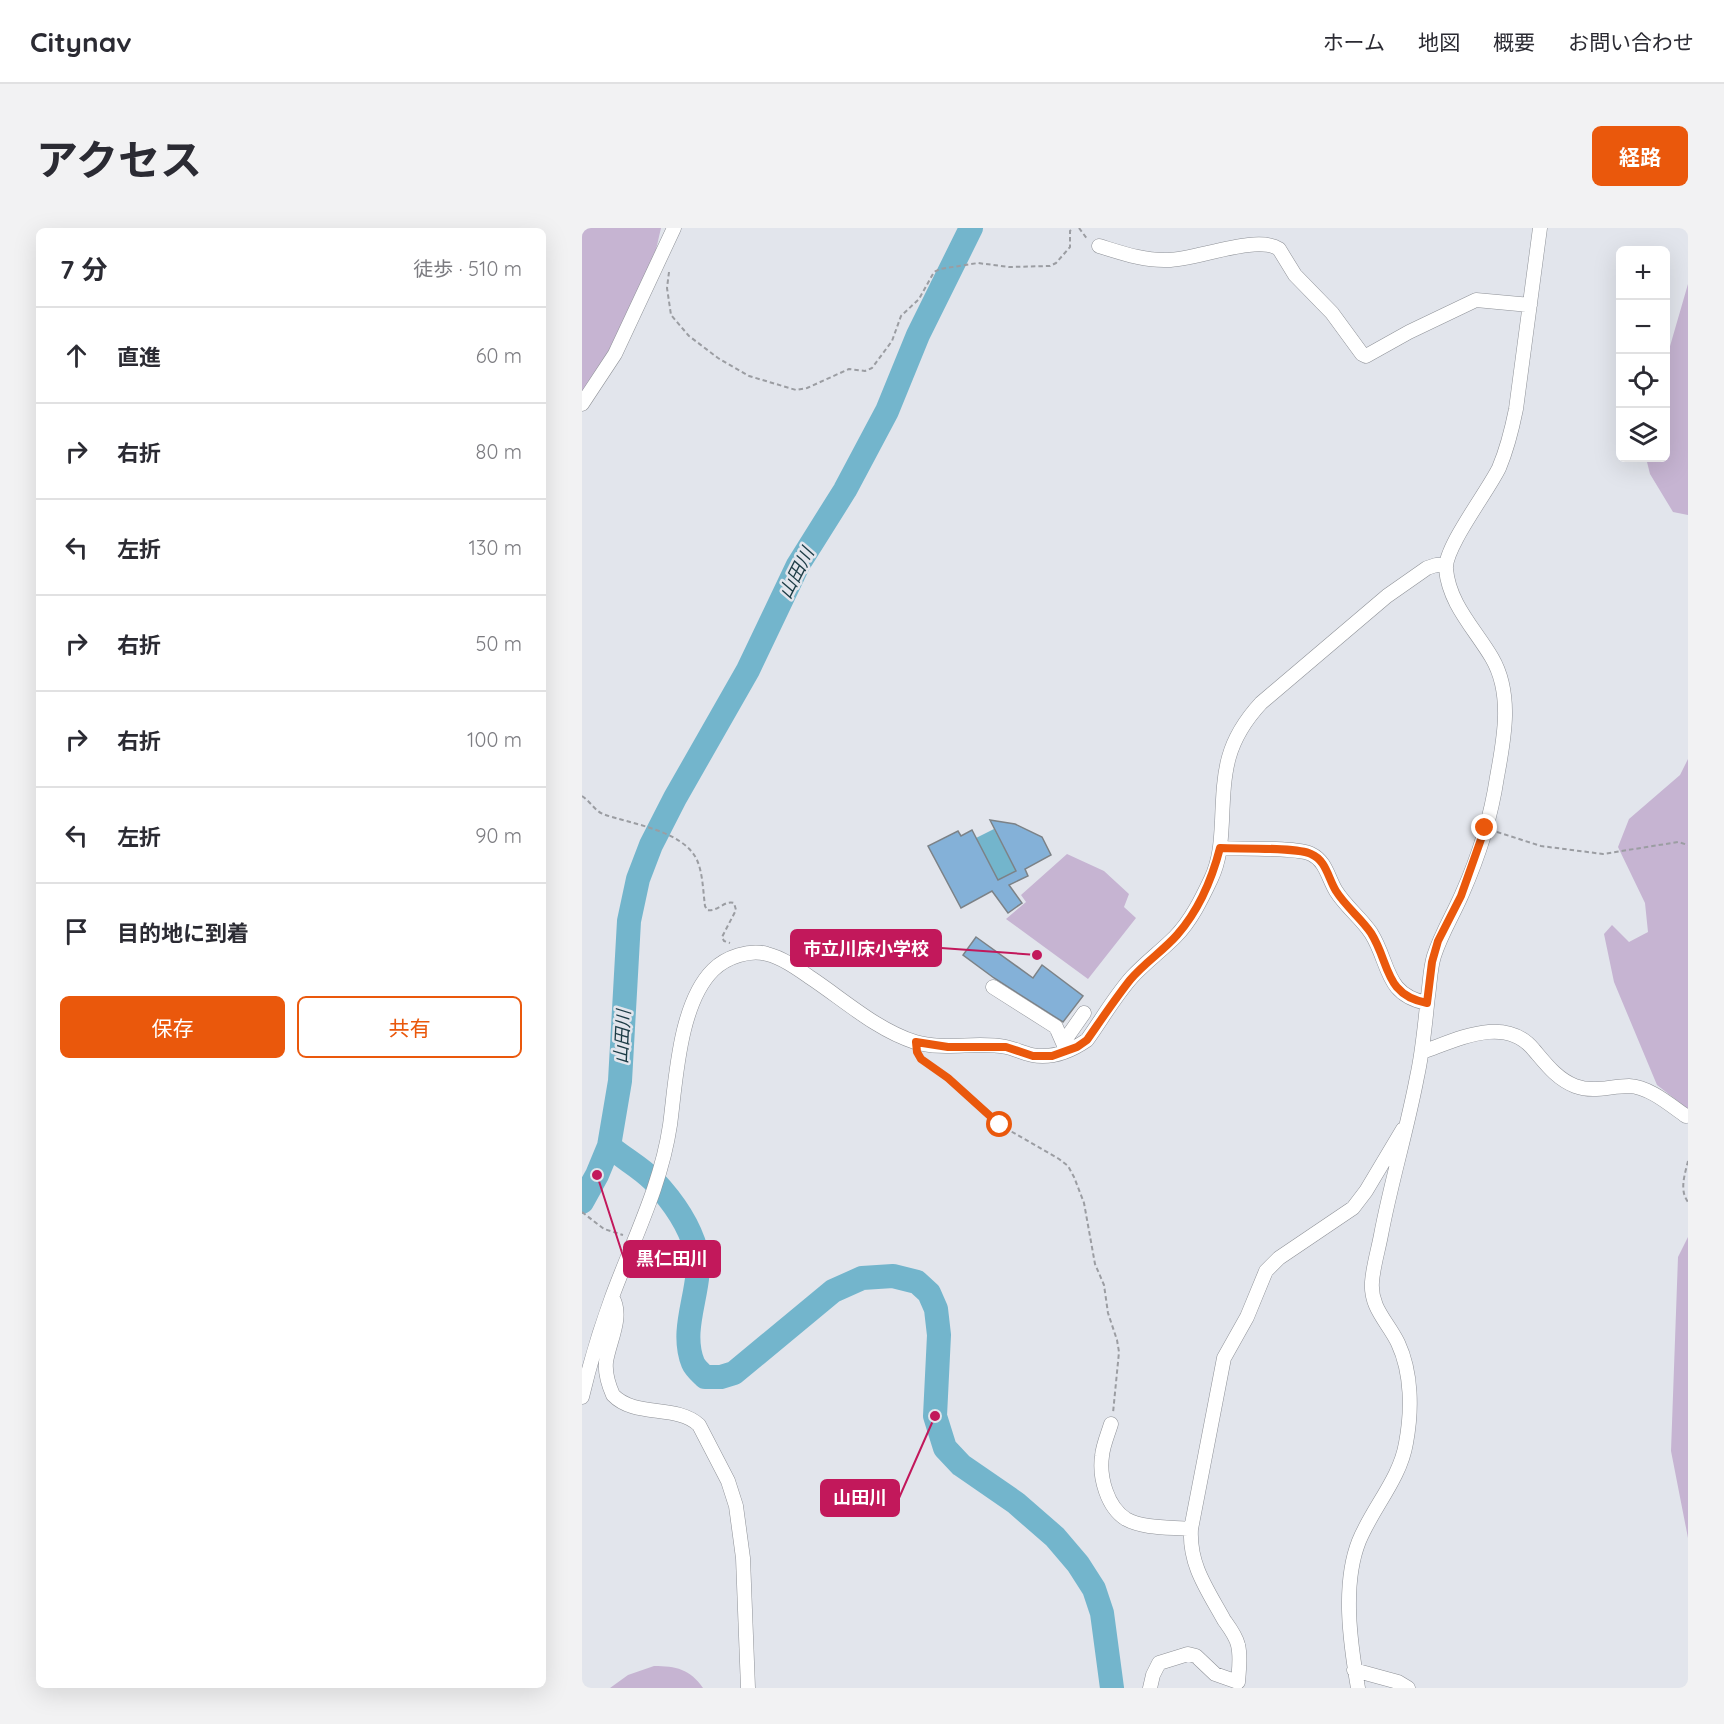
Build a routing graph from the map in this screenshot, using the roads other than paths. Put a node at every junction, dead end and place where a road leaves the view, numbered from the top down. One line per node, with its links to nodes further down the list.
1 (674, 228): 5 (street)
2 (1540, 228): 4 (street)
3 (1100, 246): 4 (street)
4 (1530, 305): 6 (street)
5 (582, 404)
6 (1445, 565): 7 (street); 9 (street)
7 (1220, 848): 9 (street); 11 (street)
8 (993, 987): 11 (street)
9 (1427, 1003): 12 (street)
10 (1084, 1013): 11 (street)
11 (1065, 1048): 15 (street)
12 (1422, 1052): 13 (street); 14 (street)
13 (1686, 1116)
14 (1408, 1127): 18 (street); 19 (street)
15 (612, 1297): 16 (street); 20 (street)
16 (582, 1397)
17 (1111, 1424): 18 (street)
18 (1191, 1528): 21 (street)
19 (1354, 1670): 22 (street); 23 (street)
20 (748, 1688)
21 (1150, 1688)
22 (1358, 1688)
23 (1408, 1688)

